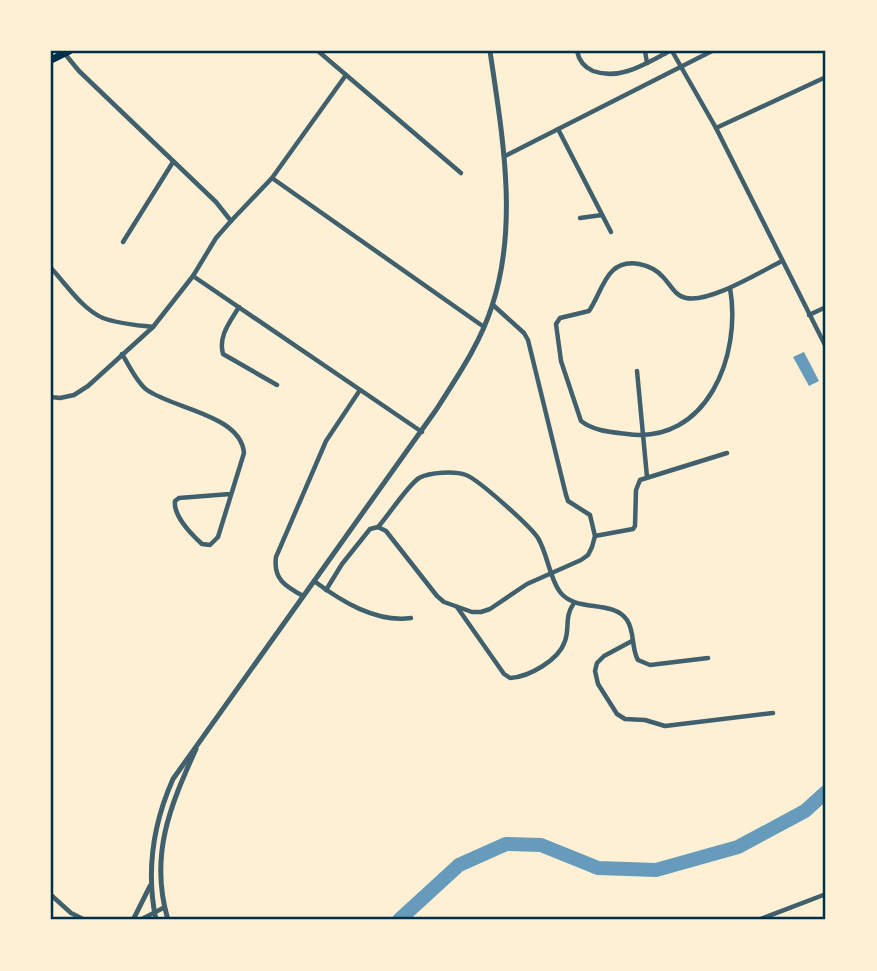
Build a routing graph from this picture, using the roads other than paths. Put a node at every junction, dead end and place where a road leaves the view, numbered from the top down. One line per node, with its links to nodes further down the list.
1 (318, 51): 11 (street)
2 (490, 51): 15 (street)
3 (577, 51): 9 (street)
4 (645, 51): 9 (street)
5 (671, 51): 9 (street); 10 (street)
6 (712, 51): 10 (street)
7 (65, 52): 8 (main road); 16 (street)
8 (51, 60)
9 (647, 62)
10 (680, 67): 13 (street); 14 (street)
11 (346, 75): 17 (street); 18 (street)
12 (826, 77): 13 (street)
13 (716, 128): 24 (street)
14 (558, 129): 15 (street); 19 (street)
15 (505, 156): 28 (street)
16 (173, 162): 21 (street); 23 (street)
17 (461, 173)
18 (272, 177): 21 (street); 33 (street)
19 (602, 215): 20 (street); 22 (street)
20 (580, 218)
21 (231, 221): 26 (street)
22 (611, 232)
23 (123, 242)
24 (782, 261): 27 (street); 31 (street)
25 (51, 268): 32 (street)
26 (192, 276): 29 (street); 32 (street)
27 (730, 288): 41 (street); 41 (street)
28 (493, 306): 33 (street); 46 (street)
29 (239, 307): 37 (street); 38 (street)
30 (826, 307): 31 (street)
31 (809, 315): 34 (street)
32 (153, 327): 35 (street)
33 (484, 327): 40 (street)
34 (826, 347)
35 (122, 354): 39 (street); 44 (street)
36 (637, 371): 41 (street)
37 (277, 385)
38 (360, 390): 40 (street); 50 (street)
39 (51, 397)
40 (422, 432): 48 (street)
41 (641, 436): 43 (street)
42 (727, 453): 43 (street)
43 (646, 477): 46 (street)
44 (230, 494): 44 (street)
45 (378, 527): 47 (street); 49 (street); 52 (street)
46 (595, 536): 47 (street)
47 (551, 572): 51 (street); 52 (street)
48 (314, 581): 49 (street); 50 (street)
49 (326, 590): 53 (street)
50 (303, 596): 57 (street)
51 (573, 603): 52 (street); 54 (street)
52 (457, 607)
53 (411, 618)
54 (632, 641): 55 (street); 56 (street)
55 (708, 658)
56 (773, 713)
57 (202, 736): 58 (street); 61 (street)
58 (151, 884): 62 (street); 65 (street)
59 (826, 894): 68 (street)
60 (51, 895): 64 (street)
61 (164, 907): 62 (street); 63 (street)
62 (155, 912): 66 (street); 67 (street)
63 (167, 918): 67 (street)
64 (85, 920)
65 (133, 920)
66 (140, 920)
67 (156, 920)
68 (758, 920)

